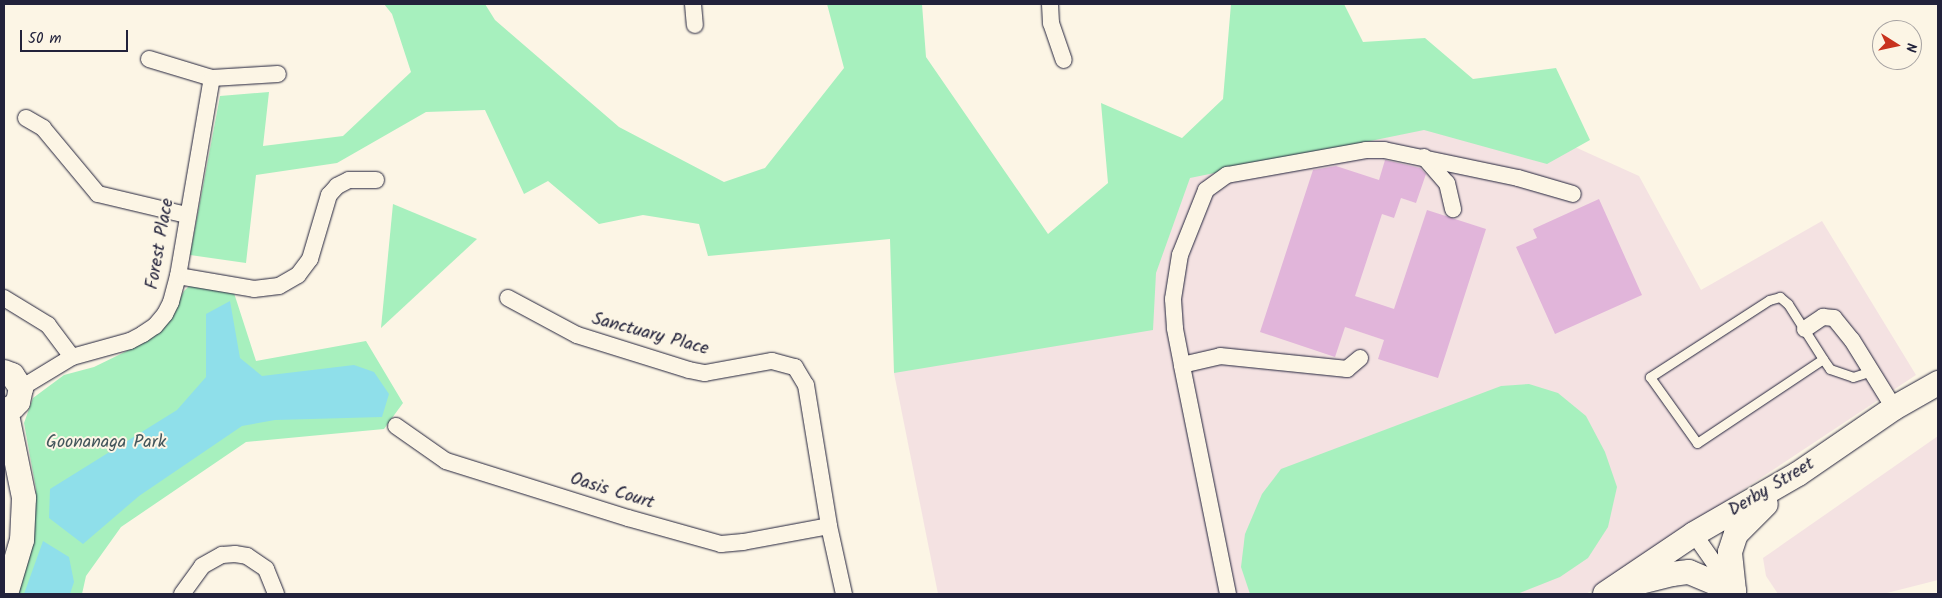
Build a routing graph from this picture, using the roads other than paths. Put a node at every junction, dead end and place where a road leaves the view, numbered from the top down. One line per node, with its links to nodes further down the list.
1 (693, 4): 3 (street)
2 (1050, 4): 5 (street)
3 (695, 25)
4 (149, 59): 7 (street)
5 (1064, 60)
6 (278, 74): 7 (street)
7 (212, 78): 13 (street, Forest Place)
8 (26, 118): 13 (street)
9 (1424, 157): 11 (street); 12 (street); 21 (street)
10 (376, 180): 14 (street)
11 (1573, 194)
12 (1453, 209)
13 (187, 215): 14 (street, Forest Place)
14 (178, 276): 18 (street, Forest Place)
15 (4, 298): 18 (street)
16 (508, 298): 29 (street, Sanctuary Place)
17 (1805, 329): 20 (lane); 20 (lane); 22 (street)
18 (72, 357): 23 (street, Forest Place)
19 (1360, 358): 21 (street)
20 (1822, 359): 22 (lane)
21 (1182, 366): 37 (street)
22 (1871, 371): 25 (street)
23 (12, 380): 26 (main road)
24 (1938, 383): 25 (main road, Derby Street)
25 (1894, 408): 28 (main road, Derby Street)
26 (5, 411): 33 (main road)
27 (396, 426): 29 (street, Oasis Court)
28 (1798, 474): 30 (main road, Derby Street); 32 (main road)
29 (829, 526): 36 (street, Sanctuary Place)
30 (1694, 534): 31 (main road, Derby Street); 32 (street)
31 (1609, 592): 32 (main road)
32 (1735, 593)
33 (6, 594)
34 (182, 594): 35 (street)
35 (276, 594)
36 (844, 594)
37 (1228, 594)

